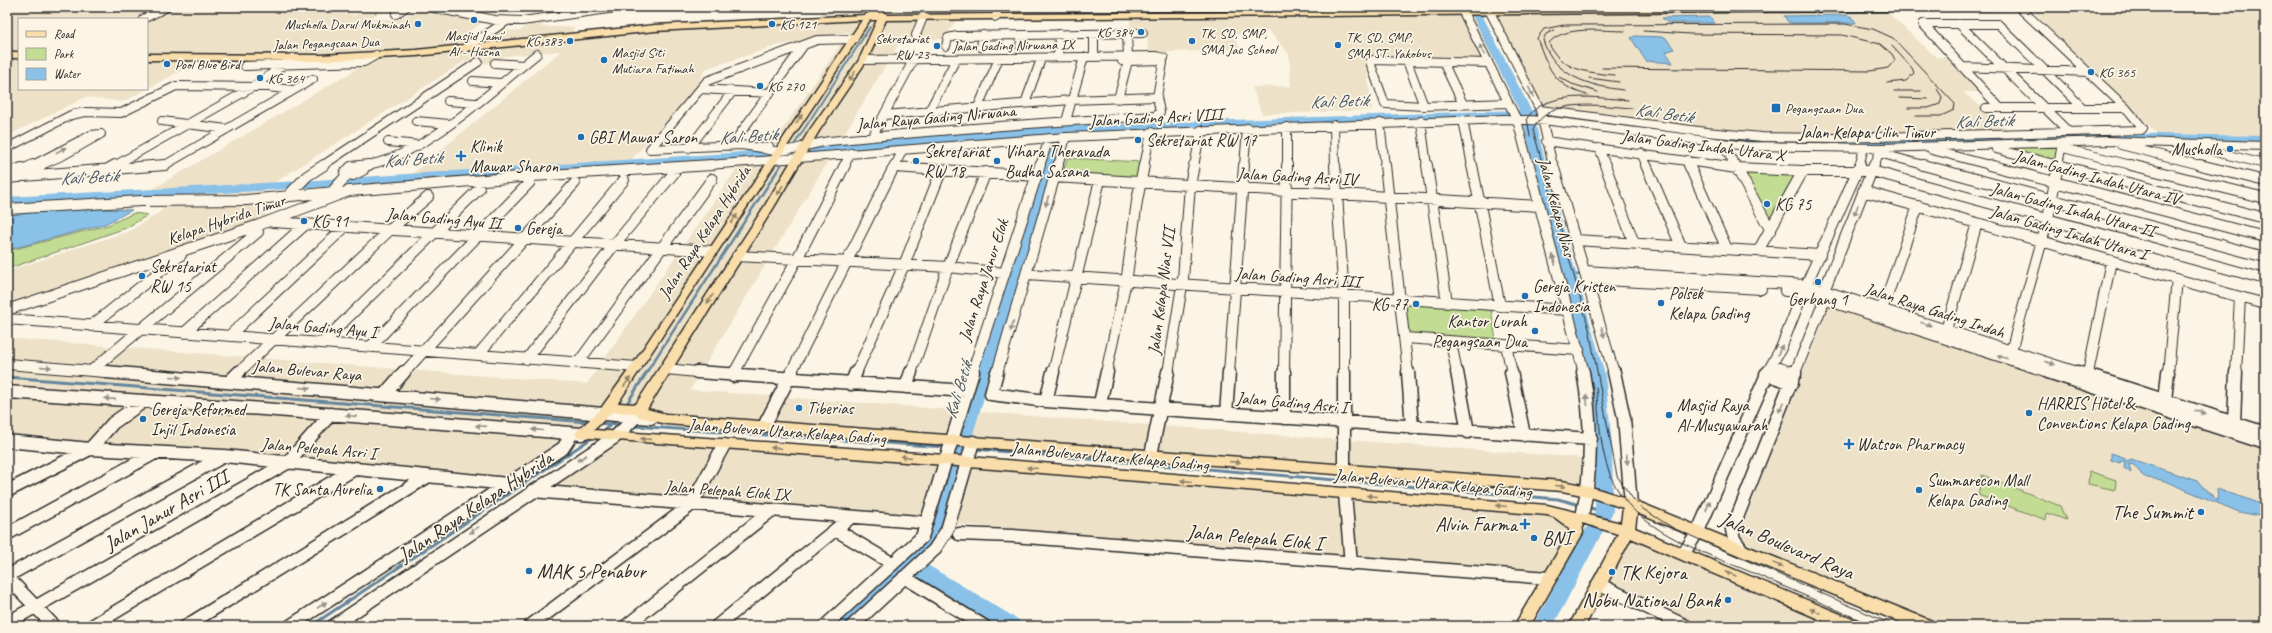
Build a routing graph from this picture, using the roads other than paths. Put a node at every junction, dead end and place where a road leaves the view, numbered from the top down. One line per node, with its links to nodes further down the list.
1 (167, 7): 16 (street)
2 (406, 7): 11 (street)
3 (428, 7): 17 (street)
4 (623, 7): 17 (street)
5 (998, 7): 14 (street)
6 (1324, 7): 13 (street)
7 (2065, 7): 8 (main road)
8 (2020, 8): 10 (main road); 59 (street)
9 (1465, 12): 10 (main road); 13 (main road); 52 (street, Jalan Kelapa Nias, one-way to 9)
10 (1488, 12): 85 (street, Jalan Kelapa Nias, one-way to 85)
11 (396, 14)
12 (882, 14): 15 (main road); 18 (main road, Jalan Pegangsaan Dua); 18 (main road, Jalan Raya Kelapa Hybrida); 43 (main road, Jalan Raya Kelapa Hybrida)
13 (1330, 14): 14 (main road)
14 (996, 16): 15 (main road)
15 (923, 17): 25 (street)
16 (145, 18)
17 (507, 21): 32 (street)
18 (863, 21): 27 (main road, Jalan Raya Kelapa Hybrida); 32 (main road, Jalan Pegangsaan Dua)
19 (1959, 24): 56 (street); 57 (street); 58 (street)
20 (1127, 33): 21 (street); 24 (street); 42 (street)
21 (1143, 33)
22 (1022, 34): 23 (street); 26 (street); 30 (street)
23 (1059, 34): 24 (street); 38 (street)
24 (1094, 34): 39 (street)
25 (916, 35)
26 (983, 35): 29 (street); 31 (street)
27 (854, 38): 28 (street); 125 (main road, Jalan Raya Kelapa Hybrida, one-way to 27)
28 (804, 45): 64 (street); 67 (street)
29 (946, 46)
30 (1020, 46)
31 (981, 47)
32 (465, 48): 35 (main road, Jalan Pegangsaan Dua)
33 (7, 55): 34 (main road)
34 (18, 55)
35 (376, 55): 40 (main road, Jalan Pegangsaan Dua); 55 (street)
36 (525, 55): 53 (street)
37 (148, 57): 40 (main road, Jalan Pegangsaan Dua)
38 (1058, 57): 41 (street, Jalan Gading Nirwana IX); 46 (street, Jalan Gading Nirwana IX)
39 (1094, 57): 41 (street); 42 (street)
40 (293, 58): 55 (street)
41 (1084, 59): 42 (street); 47 (street, Jalan Gading Nirwana IX); 70 (street)
42 (1128, 59): 68 (street); 69 (street)
43 (863, 60): 46 (street, Jalan Gading Nirwana IX); 125 (main road, Jalan Raya Kelapa Hybrida, one-way to 125)
44 (1407, 61): 48 (street); 75 (street); 75 (street)
45 (478, 62): 157 (street)
46 (913, 62): 50 (street, Jalan Gading Nirwana IX); 84 (street)
47 (1040, 62): 51 (street, Jalan Gading Nirwana IX); 73 (street)
48 (1443, 62): 52 (street); 74 (street)
49 (495, 63): 53 (street)
50 (954, 63): 51 (street, Jalan Gading Nirwana IX); 82 (street)
51 (997, 63): 76 (street)
52 (1488, 64): 83 (street, Jalan Kelapa Nias)
53 (523, 65): 62 (street)
54 (245, 66): 55 (street)
55 (281, 66): 63 (street)
56 (1962, 67): 57 (street); 78 (street)
57 (2004, 69): 58 (street); 79 (street)
58 (2045, 70): 59 (street); 80 (street)
59 (2088, 72): 81 (street)
60 (313, 79): 65 (street)
61 (473, 81): 62 (street)
62 (500, 83): 72 (street)
63 (253, 87): 65 (street); 93 (street); 117 (street)
64 (702, 89): 66 (street); 118 (street)
65 (293, 90): 97 (street)
66 (733, 91): 67 (street); 118 (street)
67 (770, 93): 113 (street)
68 (1157, 97): 69 (street); 89 (street, Jalan Raya Gading Nirwana)
69 (1118, 98): 70 (street)
70 (1071, 100): 73 (street); 89 (street)
71 (448, 101): 72 (street)
72 (475, 103): 92 (street)
73 (1025, 103): 76 (street)
74 (1463, 104): 75 (street); 83 (street)
75 (1424, 106)
76 (978, 107): 82 (street)
77 (1986, 108): 78 (street)
78 (2000, 108): 79 (street)
79 (2044, 108): 80 (street); 99 (street)
80 (2083, 108): 81 (street)
81 (2126, 108): 100 (street)
82 (929, 111): 84 (street)
83 (1514, 114): 85 (street, Jalan Gading Asri VIII); 86 (street, Jalan Gading Asri VIII); 165 (street, Jalan Kelapa Nias)
84 (884, 115): 102 (street)
85 (1539, 117): 99 (street); 105 (street, Jalan Kelapa Nias); 110 (street, Jalan Kelapa Lilin Timur)
86 (1462, 120): 90 (street, Jalan Gading Asri VIII); 164 (street)
87 (162, 121): 93 (street)
88 (416, 121): 92 (street)
89 (1066, 121): 102 (street, Jalan Raya Gading Nirwana)
90 (1421, 121): 91 (street, Jalan Gading Asri VIII); 162 (street)
91 (1380, 122): 94 (street, Jalan Gading Asri VIII); 160 (street)
92 (449, 124): 111 (street)
93 (185, 125): 97 (street); 132 (street)
94 (1334, 125): 95 (street, Jalan Gading Asri VIII); 158 (street)
95 (1287, 126): 96 (street, Jalan Gading Asri VIII); 153 (street)
96 (1247, 128): 98 (street, Jalan Gading Asri VIII); 151 (street)
97 (227, 129): 132 (street)
98 (1201, 130): 101 (street, Jalan Gading Asri VIII); 150 (street, Jalan Kelapa Nias VII)
99 (2071, 131): 100 (street)
100 (2142, 131): 107 (street)
101 (1151, 132): 103 (street, Jalan Gading Asri VIII); 146 (street)
102 (872, 137): 125 (street, Jalan Raya Gading Nirwana)
103 (1065, 137): 104 (street, Jalan Gading Asri VIII); 141 (street)
104 (1050, 138): 121 (street, Jalan Gading Asri VIII); 139 (street, Jalan Raya Janur Elok)
105 (1546, 141): 119 (street, Jalan Gading Indah Utara X); 181 (street, Jalan Kelapa Nias)
106 (2107, 141): 107 (street, Jalan Kelapa Lilin Timur); 114 (street, Jalan Kelapa Lilin Timur); 148 (street)
107 (2155, 141): 109 (street, Jalan Kelapa Lilin Timur)
108 (388, 142): 111 (street)
109 (2180, 143): 115 (street, Jalan Kelapa Lilin Timur); 128 (street)
110 (1722, 144): 120 (street, Jalan Kelapa Lilin Timur); 130 (street)
111 (421, 145): 154 (street)
112 (1983, 145): 114 (street, Jalan Kelapa Lilin Timur); 116 (street, Jalan Kelapa Lilin Timur); 127 (street)
113 (731, 146): 118 (street); 125 (street)
114 (2063, 146): 127 (street); 161 (street)
115 (2265, 146)
116 (1921, 147): 122 (street, Jalan Kelapa Lilin Timur); 147 (street, Jalan Gading Indah Utara IV)
117 (7, 148)
118 (689, 148)
119 (1599, 148): 124 (street, Jalan Gading Indah Utara X); 184 (street)
120 (1864, 148): 122 (street, Jalan Kelapa Lilin Timur); 135 (street)
121 (902, 150): 123 (street, Jalan Gading Asri VIII); 129 (street)
122 (1880, 151): 136 (street); 163 (street)
123 (851, 153): 125 (street, Jalan Gading Asri VIII); 195 (street)
124 (1641, 153): 126 (street, Jalan Gading Indah Utara X); 186 (street)
125 (788, 154): 155 (street, Kelapa Hybrida Timur); 191 (main road, Jalan Raya Kelapa Hybrida, one-way to 125); 193 (main road, Jalan Raya Kelapa Hybrida, one-way to 193)
126 (1687, 160): 130 (street, Jalan Gading Indah Utara X); 188 (street)
127 (2060, 164): 147 (street); 168 (street)
128 (2265, 164)
129 (894, 167): 131 (street); 197 (street)
130 (1737, 168): 134 (street, Jalan Gading Indah Utara X); 175 (street)
131 (942, 169): 137 (street); 198 (street)
132 (106, 170): 133 (street)
133 (26, 171): 133 (street, one-way to 133); 140 (street)
134 (1803, 171): 135 (street, Jalan Gading Indah Utara X); 175 (street)
135 (1858, 171): 136 (street, Jalan Gading Indah Utara II); 192 (street)
136 (1872, 171): 156 (street); 169 (street, Jalan Gading Indah Utara II)
137 (986, 172): 139 (street); 199 (street)
138 (674, 173): 185 (street)
139 (1036, 176): 200 (street, Jalan Raya Janur Elok)
140 (8, 177)
141 (1054, 177): 144 (street, Jalan Gading Asri IV); 201 (street, one-way to 201)
142 (712, 179): 187 (street)
143 (624, 180): 183 (street)
144 (1100, 180): 146 (street, Jalan Gading Asri IV); 203 (street)
145 (530, 182): 178 (street)
146 (1141, 182): 150 (street, Jalan Gading Asri IV); 206 (street)
147 (2055, 182): 163 (street); 179 (street, Jalan Gading Indah Utara IV)
148 (2265, 182)
149 (575, 183): 180 (street)
150 (1190, 185): 151 (street, Jalan Gading Asri IV); 207 (street, Jalan Kelapa Nias VII)
151 (1241, 188): 153 (street, Jalan Gading Asri IV); 208 (street)
152 (479, 189): 177 (street)
153 (1285, 190): 158 (street, Jalan Gading Asri IV); 210 (street)
154 (333, 191): 155 (street); 157 (street)
155 (349, 191): 170 (street, Kelapa Hybrida Timur)
156 (1863, 191): 166 (street, Jalan Gading Indah Utara I); 211 (street, one-way to 211)
157 (289, 194): 167 (street)
158 (1336, 194): 160 (street, Jalan Gading Asri IV); 212 (street)
159 (428, 197): 174 (street)
160 (1387, 197): 162 (street, Jalan Gading Asri IV); 214 (street)
161 (2265, 198)
162 (1432, 199): 164 (street, Jalan Gading Asri IV); 215 (street)
163 (2052, 199): 169 (street); 194 (street)
164 (1479, 202): 165 (street, Jalan Gading Asri IV); 217 (street)
165 (1539, 206): 220 (street, Jalan Kelapa Nias, one-way to 165)
166 (1918, 206): 171 (street, Jalan Gading Indah Utara I); 218 (street)
167 (7, 209)
168 (2265, 218)
169 (2048, 219): 182 (street); 205 (street, Jalan Gading Indah Utara II)
170 (269, 222): 172 (street, Jalan Gading Ayu II); 189 (street, Kelapa Hybrida Timur)
171 (1977, 223): 182 (street, Jalan Gading Indah Utara I); 223 (street)
172 (306, 224): 173 (street, Jalan Gading Ayu II); 225 (street)
173 (346, 226): 174 (street, Jalan Gading Ayu II); 226 (street)
174 (391, 229): 177 (street, Jalan Gading Ayu II); 228 (street)
175 (1771, 231): 190 (street)
176 (258, 232): 224 (street)
177 (434, 233): 178 (street, Jalan Gading Ayu II); 230 (street)
178 (476, 236): 180 (street, Jalan Gading Ayu II); 232 (street)
179 (2265, 237)
180 (522, 240): 183 (street, Jalan Gading Ayu II); 234 (street)
181 (1575, 240): 184 (street); 202 (street, Jalan Kelapa Nias)
182 (2042, 242): 196 (street, Jalan Gading Indah Utara I); 235 (street)
183 (570, 243): 185 (street, Jalan Gading Ayu II); 236 (street)
184 (1634, 243): 186 (street)
185 (614, 246): 187 (street, Jalan Gading Ayu II); 237 (street)
186 (1681, 246): 188 (street)
187 (661, 249): 191 (street, Jalan Gading Ayu II); 238 (street)
188 (1727, 249): 190 (street)
189 (187, 250): 219 (street, Kelapa Hybrida Timur); 222 (street)
190 (1758, 251): 192 (street)
191 (712, 252): 240 (main road, Jalan Raya Kelapa Hybrida)
192 (1820, 255): 209 (street)
193 (737, 256): 195 (street); 241 (main road, Jalan Raya Kelapa Hybrida, one-way to 241)
194 (2265, 257)
195 (798, 259): 197 (street); 244 (street)
196 (2111, 260): 204 (street, Jalan Gading Indah Utara I); 245 (street)
197 (849, 261): 198 (street); 247 (street)
198 (904, 265): 199 (street); 249 (street)
199 (948, 267): 200 (street); 250 (street)
200 (1005, 273): 251 (street, Jalan Raya Janur Elok)
201 (1027, 274): 203 (street, Jalan Gading Asri III); 255 (street, Jalan Gading Asri I, one-way to 255)
202 (1586, 275): 209 (street, Jalan Raya Gading Indah); 295 (street, Jalan Kelapa Nias, one-way to 295)
203 (1078, 277): 206 (street, Jalan Gading Asri III); 255 (street)
204 (2177, 279): 213 (street, Jalan Gading Indah Utara I); 256 (street)
205 (2265, 279)
206 (1126, 281): 207 (street, Jalan Gading Asri III); 257 (street)
207 (1181, 285): 208 (street, Jalan Gading Asri III); 258 (street, Jalan Kelapa Nias VII)
208 (1236, 289): 210 (street, Jalan Gading Asri III); 261 (street)
209 (1805, 289): 211 (street, Jalan Raya Gading Indah); 243 (street, one-way to 209)
210 (1286, 293): 212 (street, Jalan Gading Asri III); 262 (street)
211 (1823, 295): 218 (street, Jalan Raya Gading Indah); 246 (street); 277 (street, Jalan Raya Gading Indah, one-way to 211)
212 (1344, 297): 214 (street, Jalan Gading Asri III); 263 (street)
213 (2240, 298): 216 (street, Jalan Gading Indah Utara I); 264 (street)
214 (1400, 300): 215 (street, Jalan Gading Asri III); 227 (street)
215 (1447, 303): 217 (street, Jalan Gading Asri III)
216 (2265, 304)
217 (1500, 306): 220 (street, Jalan Gading Asri III)
218 (1880, 309): 223 (street, Jalan Raya Gading Indah, one-way to 223)
219 (7, 310)
220 (1568, 310): 233 (street, Jalan Kelapa Nias)
221 (7, 320): 222 (street, Jalan Gading Ayu I)
222 (91, 326): 224 (street, Jalan Gading Ayu I)
223 (1946, 330): 235 (street, Jalan Raya Gading Indah)
224 (139, 331): 225 (street, Jalan Gading Ayu I); 242 (street)
225 (184, 333): 226 (street, Jalan Gading Ayu I)
226 (229, 336): 228 (street, Jalan Gading Ayu I)
227 (1405, 338): 229 (street); 266 (street)
228 (275, 339): 230 (street, Jalan Gading Ayu I); 248 (street)
229 (1451, 342): 231 (street); 268 (street)
230 (322, 344): 232 (street, Jalan Gading Ayu I)
231 (1506, 345): 233 (street); 271 (street)
232 (370, 347): 234 (street, Jalan Gading Ayu I)
233 (1578, 350): 273 (street, Jalan Kelapa Nias, one-way to 233)
234 (423, 351): 236 (street, Jalan Gading Ayu I); 253 (street)
235 (2012, 351): 245 (street, Jalan Raya Gading Indah, one-way to 245)
236 (478, 355): 237 (street, Jalan Gading Ayu I)
237 (527, 359): 238 (street, Jalan Gading Ayu I)
238 (578, 363): 240 (street, Jalan Gading Ayu I)
239 (7, 364): 242 (street, Jalan Bulevar Raya, one-way to 242)
240 (637, 367): 259 (main road, Jalan Raya Kelapa Hybrida, one-way to 240)
241 (666, 369): 244 (street); 259 (main road, Jalan Raya Kelapa Hybrida)
242 (92, 370): 248 (street, Jalan Bulevar Raya, one-way to 248)
243 (1769, 370): 246 (street); 302 (street, one-way to 243)
244 (733, 376): 247 (street)
245 (2087, 376): 256 (street, Jalan Raya Gading Indah)
246 (1793, 378): 305 (street, one-way to 305)
247 (789, 380): 249 (street); 265 (street)
248 (230, 381): 253 (street, Jalan Bulevar Raya, one-way to 253)
249 (851, 384): 250 (street)
250 (906, 387): 251 (street)
251 (966, 391): 275 (street, Jalan Raya Janur Elok)
252 (7, 392): 254 (street, one-way to 252)
253 (384, 395): 259 (street, Jalan Bulevar Raya, one-way to 259)
254 (144, 401): 260 (street); 279 (street)
255 (1046, 401): 257 (street, Jalan Gading Asri I)
256 (2166, 401): 264 (street, Jalan Raya Gading Indah, one-way to 264)
257 (1100, 403): 258 (street, Jalan Gading Asri I)
258 (1162, 408): 261 (street, Jalan Gading Asri I); 281 (street, Jalan Kelapa Nias VII)
259 (621, 413): 265 (main road, Jalan Bulevar Utara Kelapa Gading); 269 (main road, Jalan Raya Kelapa Hybrida); 272 (street, Jalan Raya Kelapa Hybrida)
260 (331, 414): 267 (street, one-way to 260); 285 (street, Jalan Janur Asri III)
261 (1226, 414): 262 (street, Jalan Gading Asri I)
262 (1284, 418): 263 (street, Jalan Gading Asri I)
263 (1344, 423): 266 (street, Jalan Gading Asri I); 287 (street)
264 (2234, 423): 270 (street, Jalan Raya Gading Indah)
265 (764, 426): 275 (main road, Jalan Bulevar Utara Kelapa Gading)
266 (1412, 428): 268 (street, Jalan Gading Asri I)
267 (554, 432): 269 (street); 289 (street, Jalan Raya Kelapa Hybrida)
268 (1468, 432): 271 (street, Jalan Gading Asri I)
269 (585, 433): 272 (main road, Jalan Bulevar Utara Kelapa Gading)
270 (2265, 433)
271 (1524, 434): 273 (street, Jalan Gading Asri I)
272 (614, 435): 278 (main road, Jalan Bulevar Utara Kelapa Gading, one-way to 272); 291 (street, Jalan Raya Kelapa Hybrida, one-way to 291)
273 (1591, 439): 294 (street, Jalan Kelapa Nias)
274 (7, 441): 279 (street, Jalan Pelepah Asri I)
275 (951, 441): 276 (main road, Jalan Bulevar Utara Kelapa Gading); 283 (street, Jalan Raya Janur Elok)
276 (971, 443): 281 (main road, Jalan Bulevar Utara Kelapa Gading); 284 (street)
277 (2265, 443)
278 (724, 445): 283 (main road, Jalan Bulevar Utara Kelapa Gading, one-way to 278); 293 (street)
279 (90, 449): 280 (street, Jalan Pelepah Asri I); 290 (street)
280 (155, 453): 282 (street, Jalan Pelepah Asri I); 303 (street)
281 (1151, 455): 287 (main road, Jalan Bulevar Utara Kelapa Gading, one-way to 287)
282 (224, 456): 285 (street, Jalan Pelepah Asri I); 310 (street)
283 (945, 459): 284 (main road, Jalan Bulevar Utara Kelapa Gading); 307 (street, Jalan Raya Janur Elok)
284 (965, 461): 292 (main road, Jalan Bulevar Utara Kelapa Gading, one-way to 284); 309 (street)
285 (287, 463): 286 (street, Jalan Pelepah Asri I); 313 (street, Jalan Janur Asri III)
286 (356, 468): 288 (street, Jalan Pelepah Asri I); 319 (street)
287 (1344, 470): 294 (main road, Jalan Bulevar Utara Kelapa Gading, one-way to 294)
288 (427, 477): 289 (street, Jalan Pelepah Asri I); 320 (street)
289 (508, 484): 321 (street, Jalan Raya Kelapa Hybrida, one-way to 289)
290 (7, 491)
291 (532, 491): 293 (street, Jalan Pelepah Elok IX); 315 (street, Jalan Raya Kelapa Hybrida, one-way to 315)
292 (1345, 494): 297 (main road, Jalan Bulevar Utara Kelapa Gading, one-way to 292); 308 (street)
293 (691, 505): 296 (street, Jalan Pelepah Elok IX); 316 (street)
294 (1588, 505): 295 (main road, Jalan Bulevar Utara Kelapa Gading); 297 (main road, Jalan Bulevar Utara Kelapa Gading); 300 (main road, Jalan Bulevar Utara Kelapa Gading)
295 (1631, 505): 300 (main road); 302 (main road, Jalan Boulevard Raya)
296 (772, 510): 298 (street, Jalan Pelepah Elok IX); 322 (street)
297 (1547, 510): 311 (main road)
298 (851, 517): 299 (street, Jalan Pelepah Elok IX); 301 (street)
299 (919, 522)
300 (1621, 529): 306 (main road); 312 (main road)
301 (836, 530): 307 (street); 323 (street)
302 (1698, 531): 305 (main road, Jalan Boulevard Raya); 306 (street)
303 (7, 534)
304 (959, 534): 308 (street, Jalan Pelepah Elok I)
305 (1742, 550): 330 (main road, Jalan Boulevard Raya, one-way to 330)
306 (1684, 553): 329 (main road, one-way to 306)
307 (893, 564): 324 (street, Jalan Raya Janur Elok)
308 (1351, 564): 311 (street, Jalan Pelepah Elok I)
309 (905, 576): 325 (street); 326 (street)
310 (7, 577): 313 (street)
311 (1549, 578): 327 (main road)
312 (1598, 584): 317 (street); 328 (main road)
313 (34, 606): 314 (street, Jalan Janur Asri III); 318 (street)
314 (7, 622)
315 (343, 624)
316 (539, 624)
317 (1683, 625)
318 (54, 626)
319 (92, 626)
320 (186, 626)
321 (290, 626)
322 (626, 626)
323 (717, 626)
324 (824, 626)
325 (852, 626)
326 (984, 626)
327 (1522, 626)
328 (1577, 626)
329 (1851, 626)
330 (1926, 626)

